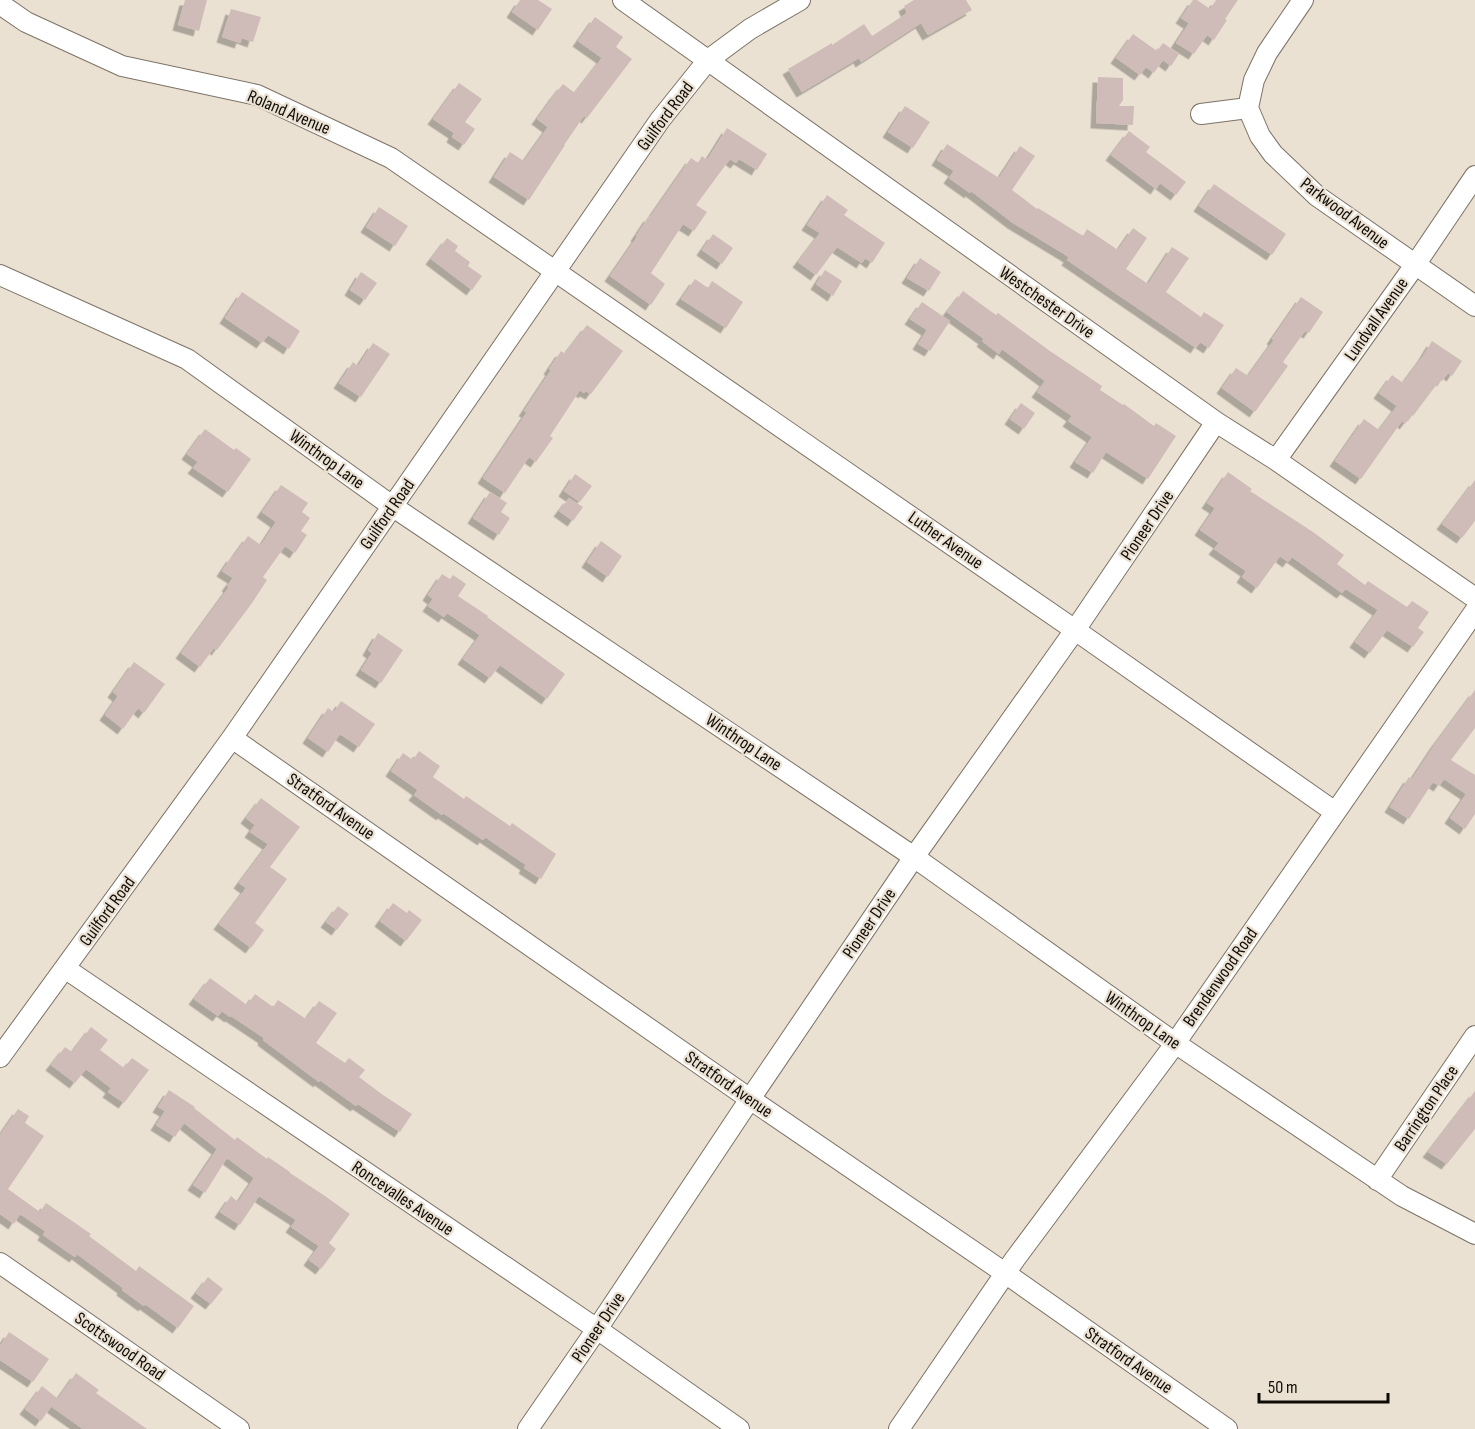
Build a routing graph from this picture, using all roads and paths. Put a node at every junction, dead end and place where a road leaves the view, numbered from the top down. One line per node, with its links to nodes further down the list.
1 (623, 0): 5 (street, Westchester Drive)
2 (800, 0): 5 (street, Guilford Road)
3 (1303, 0): 6 (street)
4 (0, 4): 10 (street, Roland Avenue)
5 (708, 60): 10 (street, Guilford Road); 13 (street, Westchester Drive)
6 (1248, 108): 7 (street); 9 (street, Parkwood Avenue)
7 (1201, 114)
8 (1475, 176): 9 (street, Lundvall Avenue)
9 (1414, 265): 12 (street, Parkwood Avenue); 14 (street, Lundvall Avenue)
10 (555, 271): 15 (street, Guilford Road); 18 (street, Luther Avenue)
11 (0, 275): 15 (street, Winthrop Lane)
12 (1475, 306)
13 (1216, 422): 14 (street, Westchester Drive); 18 (street, Pioneer Drive)
14 (1276, 460): 16 (street, Westchester Drive)
15 (392, 506): 19 (street, Guilford Road); 21 (street, Winthrop Lane)
16 (1475, 598)
17 (1475, 611): 20 (street, Brendenwood Road)
18 (1075, 630): 20 (street, Luther Avenue); 21 (street, Pioneer Drive)
19 (232, 738): 22 (street, Guilford Road); 26 (street, Stratford Avenue)
20 (1335, 812): 24 (street, Brendenwood Road)
21 (914, 857): 24 (street, Winthrop Lane); 26 (street, Pioneer Drive)
22 (66, 969): 25 (street, Guilford Road); 31 (street, Roncevalles Avenue)
23 (1475, 1036): 27 (street, Barrington Place)
24 (1175, 1043): 27 (street, Winthrop Lane); 30 (street, Brendenwood Road)
25 (0, 1057)
26 (750, 1099): 30 (street, Stratford Avenue); 31 (street, Pioneer Drive)
27 (1377, 1180): 28 (street, Winthrop Lane)
28 (1475, 1234)
29 (0, 1263): 32 (street, Scottswood Road)
30 (1005, 1273): 35 (street, Brendenwood Road); 36 (street, Stratford Avenue)
31 (597, 1329): 33 (street, Pioneer Drive); 34 (street, Roncevalles Avenue)
32 (239, 1429)
33 (528, 1429)
34 (739, 1429)
35 (899, 1429)
36 (1227, 1429)

